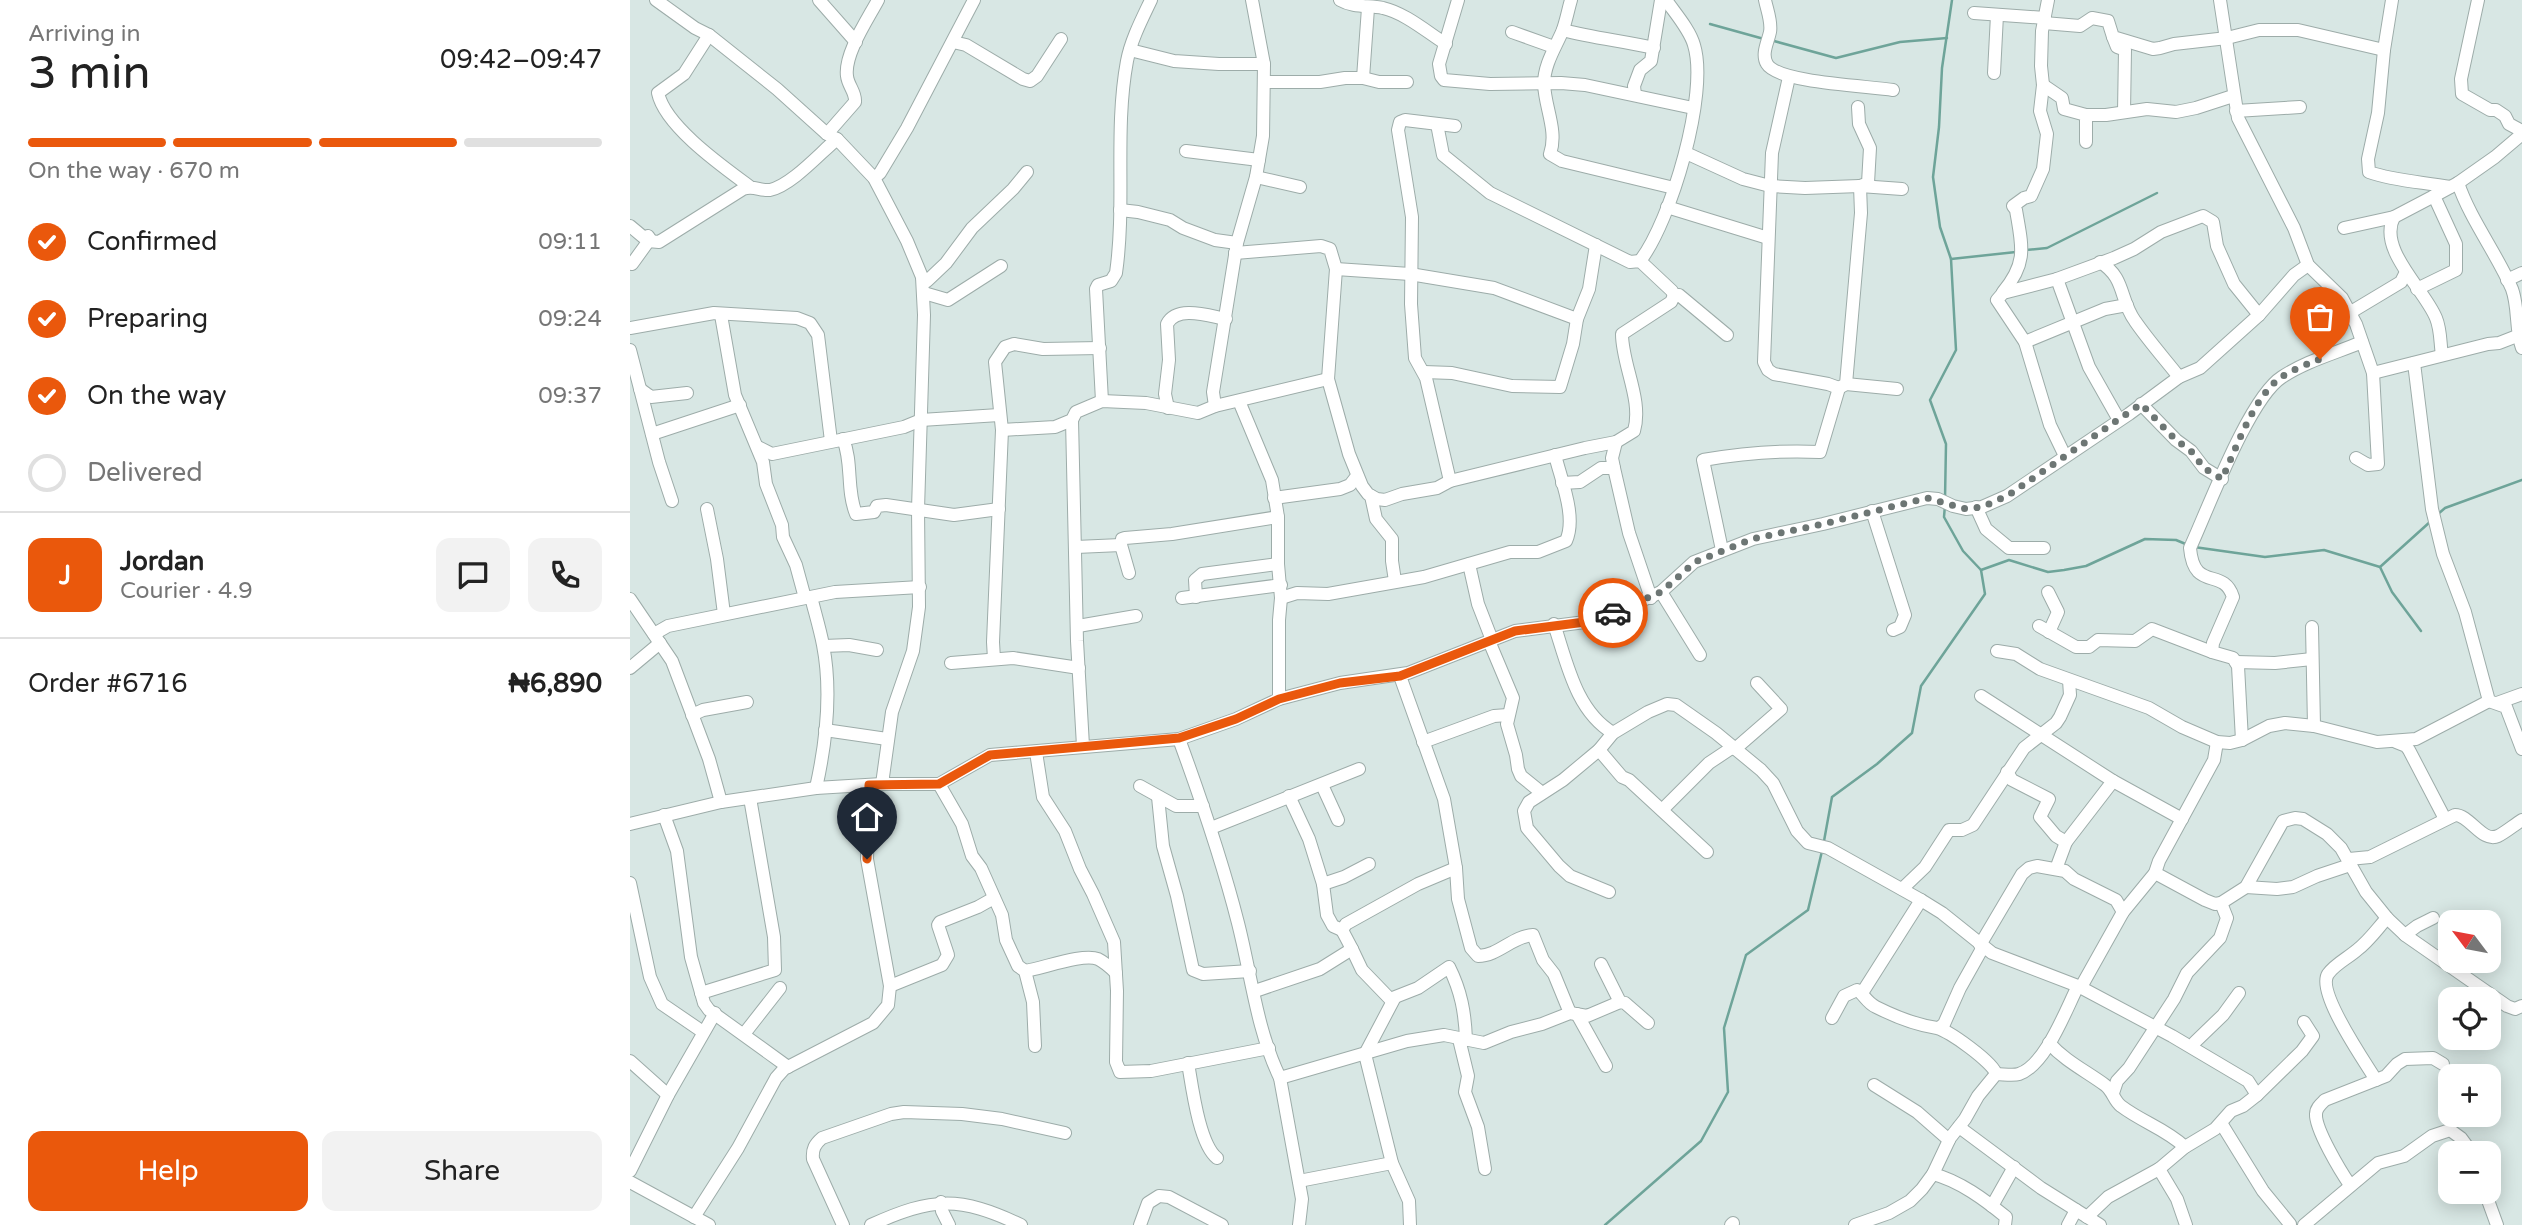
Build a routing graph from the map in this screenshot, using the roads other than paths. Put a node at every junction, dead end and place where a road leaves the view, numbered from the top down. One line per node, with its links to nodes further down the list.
1 (656, 0): 24 (street)
2 (819, 0): 28 (street)
3 (878, 0): 28 (street)
4 (1151, 0): 33 (street)
5 (1252, 0): 35 (street)
6 (1340, 0): 18 (street)
7 (1458, 0): 30 (street)
8 (1571, 0): 22 (street)
9 (1664, 0): 32 (street); 48 (street)
10 (1765, 0): 37 (street)
11 (1995, 0): 20 (street)
12 (2048, 0): 21 (street)
13 (2220, 0): 26 (street)
14 (2392, 0): 34 (street)
15 (2478, 0): 54 (street)
16 (968, 3): 29 (street)
17 (1384, 4): 18 (street); 30 (street)
18 (1368, 8): 38 (street)
19 (1973, 13): 20 (street)
20 (1996, 15): 21 (street); 36 (street)
21 (2044, 20): 25 (street); 42 (street)
22 (1563, 30): 31 (street); 32 (street)
23 (1512, 32): 31 (street)
24 (709, 35): 55 (street); 64 (street)
25 (2113, 37): 26 (street); 50 (street)
26 (2227, 38): 34 (street); 45 (street)
27 (1061, 39): 29 (street)
28 (856, 42): 55 (street)
29 (953, 42): 62 (street)
30 (1446, 44): 41 (street)
31 (1554, 47): 41 (street)
32 (1654, 48): 44 (street)
33 (1130, 50): 35 (street); 72 (street)
34 (2384, 50): 63 (street)
35 (1264, 64): 39 (street)
36 (1994, 73)
37 (1789, 77): 43 (street); 65 (street)
38 (1363, 78): 39 (street); 40 (street)
39 (1265, 82): 59 (street)
40 (1407, 82)
41 (1544, 84): 44 (street); 68 (street)
42 (2043, 85): 51 (street); 94 (street)
43 (1893, 90)
44 (1635, 94): 48 (street)
45 (2233, 96): 49 (street); 50 (street)
46 (1858, 107): 66 (street)
47 (2300, 107): 49 (street)
48 (1693, 108): 58 (street)
49 (2236, 111): 83 (street)
50 (2124, 112): 51 (street)
51 (2086, 115): 56 (street)
52 (1437, 124): 53 (street); 78 (street); 88 (street)
53 (1455, 126)
54 (2522, 133): 63 (street)
55 (832, 137): 62 (street); 64 (street)
56 (2086, 142)
57 (1186, 151): 59 (street)
58 (1686, 153): 65 (street); 68 (street)
59 (1259, 160): 61 (street)
60 (1027, 172): 89 (street)
61 (1255, 177): 67 (street); 79 (street)
62 (874, 178): 89 (street)
63 (2454, 185): 70 (street); 91 (street)
64 (749, 186): 77 (street)
65 (1770, 186): 66 (street); 76 (street)
66 (1860, 186): 69 (street); 116 (street)
67 (1300, 187)
68 (1674, 188): 71 (street)
69 (1902, 189)
70 (2434, 196): 73 (street); 92 (street)
71 (1667, 207): 76 (street); 80 (street)
72 (1120, 210): 79 (street); 108 (street)
73 (2394, 216): 75 (street); 86 (street)
74 (630, 225): 77 (street)
75 (2344, 228)
76 (1769, 238): 116 (street)
77 (648, 241): 82 (street)
78 (1596, 245): 80 (street); 101 (street)
79 (1236, 248): 85 (street); 100 (street)
80 (1640, 261): 95 (street)
81 (2109, 263): 90 (street); 96 (street); 99 (street)
82 (632, 264)
83 (2308, 265): 97 (street); 99 (street)
84 (1001, 266): 93 (street)
85 (1336, 269): 88 (street); 115 (street)
86 (2406, 272): 92 (street); 97 (street)
87 (2522, 273): 91 (street)
88 (1410, 274): 101 (street); 112 (street)
89 (922, 277): 93 (street)
90 (2057, 279): 94 (street); 102 (street)
91 (2507, 280): 105 (street)
92 (2417, 289): 110 (street)
93 (924, 293): 127 (street)
94 (2003, 293): 106 (street)
95 (1674, 296): 104 (street); 133 (street)
96 (2127, 305): 102 (street); 114 (street)
97 (2351, 312): 107 (street)
98 (721, 315): 103 (street); 123 (street); 132 (street)
99 (2259, 315): 114 (street)
100 (1226, 319): 124 (street); 125 (street)
101 (1577, 319): 112 (street)
102 (2072, 322): 106 (street); 129 (street)
103 (630, 328)
104 (1727, 335)
105 (2520, 339): 110 (street)
106 (2025, 342): 135 (street)
107 (2362, 342): 113 (street); 140 (street)
108 (1100, 348): 120 (street); 126 (street)
109 (630, 350): 117 (street)
110 (2442, 355): 111 (street)
111 (2414, 363): 113 (street); 194 (street)
112 (1424, 372): 141 (street)
113 (2373, 373): 137 (street)
114 (2179, 377): 122 (street)
115 (1328, 379): 121 (street); 139 (street)
116 (1843, 386): 118 (street); 155 (street)
117 (640, 388): 119 (street); 131 (street)
118 (1897, 389)
119 (687, 393)
120 (1102, 401): 125 (street); 128 (street)
121 (1239, 401): 124 (street); 144 (street)
122 (2141, 404): 129 (street); 140 (street)
123 (740, 405): 131 (street); 136 (street)
124 (1214, 406): 125 (street)
125 (1168, 408)
126 (999, 415): 127 (street); 130 (street)
127 (921, 420): 132 (street); 148 (street)
128 (1072, 420): 130 (street); 153 (street)
129 (2119, 420): 135 (street)
130 (1002, 430): 149 (street)
131 (652, 434): 145 (street)
132 (837, 440): 136 (street); 148 (street)
133 (1616, 442): 134 (street); 138 (street)
134 (1555, 456): 141 (street); 142 (street)
135 (2065, 456): 146 (street)
136 (768, 458): 165 (street)
137 (2356, 458)
138 (1614, 468): 142 (street); 163 (street)
139 (1357, 476): 143 (street); 144 (street)
140 (2222, 479): 179 (street)
141 (1450, 481): 143 (street)
142 (1562, 483): 157 (street)
143 (1371, 496): 159 (street)
144 (1274, 498): 151 (street)
145 (672, 501)
146 (1976, 508): 150 (street); 154 (street)
147 (707, 509): 168 (street)
148 (918, 509): 149 (street); 160 (street)
149 (999, 509): 181 (street)
150 (1872, 511): 155 (street); 173 (street)
151 (1278, 517): 152 (street); 156 (street)
152 (1121, 545): 153 (street); 158 (street)
153 (1076, 547): 171 (street)
154 (2045, 548)
155 (1722, 550): 163 (street)
156 (1278, 564): 161 (street); 164 (street)
157 (1469, 564): 159 (street); 175 (street)
158 (1129, 573)
159 (1395, 581): 161 (street)
160 (920, 587): 165 (street); 202 (street)
161 (1281, 591): 164 (street); 192 (street)
162 (2048, 592): 179 (street)
163 (1656, 595): 170 (street); 180 (street)
164 (1196, 597): 166 (street)
165 (808, 598): 168 (street); 176 (street)
166 (1182, 598)
167 (630, 599): 174 (street)
168 (724, 614): 174 (street)
169 (1136, 616): 171 (street)
170 (1554, 624): 175 (street); 199 (street)
171 (1077, 625): 186 (street)
172 (2312, 626): 182 (street)
173 (1893, 630)
174 (657, 639): 185 (street); 195 (street)
175 (1490, 641): 187 (street); 196 (street)
176 (824, 646): 177 (street); 198 (street)
177 (877, 650)
178 (1997, 651): 188 (street)
179 (2212, 652): 183 (street)
180 (1700, 655)
181 (995, 659): 184 (street); 186 (street)
182 (2312, 659): 183 (street); 197 (street)
183 (2236, 662): 203 (street)
184 (951, 663)
185 (630, 668)
186 (1079, 668): 207 (street)
187 (1400, 676): 192 (street); 204 (street)
188 (2069, 680): 200 (street); 205 (street)
189 (1758, 683): 208 (street)
190 (2522, 694): 194 (street)
191 (1981, 696): 200 (street)
192 (1279, 699): 201 (street)
193 (747, 702): 195 (street)
194 (2493, 702): 206 (street); 209 (street)
195 (692, 715): 225 (street)
196 (1508, 715): 204 (street); 214 (street)
197 (2314, 726): 203 (street); 206 (street)
198 (825, 730): 202 (street); 220 (street)
199 (1614, 733): 208 (street); 210 (street)
200 (2040, 736): 213 (street); 215 (street)
201 (1179, 738): 207 (street); 227 (street)
202 (887, 739): 216 (street)
203 (2242, 740): 205 (street)
204 (1423, 742): 240 (street)
205 (2217, 742): 230 (street)
206 (2396, 742): 231 (street)
207 (1083, 746): 211 (street)
208 (1734, 748): 228 (street); 246 (street)
209 (2522, 749)
210 (1599, 750): 221 (street); 228 (street)
211 (1035, 751): 217 (street); 258 (street)
212 (1359, 769): 218 (street)
213 (2007, 772): 236 (street); 246 (street)
214 (1521, 776): 221 (street); 226 (street)
215 (2113, 781): 230 (street); 236 (street)
216 (876, 784): 217 (street); 220 (street); 264 (street)
217 (939, 784): 248 (street)
218 (1322, 785): 222 (street); 232 (street)
219 (1140, 786): 223 (street)
220 (816, 788): 224 (street)
221 (1542, 793): 226 (street)
222 (1289, 796): 235 (street); 244 (street)
223 (1158, 797): 227 (street); 262 (street)
224 (750, 798): 225 (street); 268 (street)
225 (721, 802): 229 (street)
226 (1529, 802): 247 (street)
227 (1203, 806): 235 (street)
228 (1662, 810): 237 (street)
229 (664, 815): 234 (street); 268 (street)
230 (2182, 819): 242 (street)
231 (2445, 819): 233 (street); 238 (street)
232 (1338, 820)
233 (2522, 820)
234 (630, 824)
235 (1211, 828): 262 (street)
236 (2066, 842): 241 (street)
237 (1707, 852)
238 (2349, 862): 245 (street); 245 (street); 252 (street)
239 (1369, 864): 244 (street)
240 (1455, 868): 254 (street); 275 (street)
241 (2056, 869): 251 (street); 256 (street)
242 (2155, 873): 250 (street); 251 (street)
243 (630, 883): 281 (street)
244 (1322, 884): 254 (street)
245 (2246, 887): 250 (street)
246 (1902, 889): 249 (street)
247 (1609, 892)
248 (994, 898): 261 (street); 264 (street)
249 (1921, 900): 256 (street); 269 (street)
250 (2221, 903): 279 (street)
251 (2123, 912): 265 (street)
252 (2387, 918): 255 (street); 296 (street)
253 (2433, 918): 255 (street)
254 (1342, 930): 257 (street)
255 (2405, 935): 273 (street)
256 (1982, 946): 265 (street); 280 (street)
257 (1352, 949): 267 (street); 271 (street)
258 (1116, 954): 259 (street); 263 (street)
259 (1100, 960): 261 (street); 263 (street)
260 (1601, 964): 272 (street)
261 (1025, 971): 285 (street)
262 (1250, 971): 267 (street)
263 (1116, 973): 290 (street)
264 (890, 986): 293 (street)
265 (2079, 986): 279 (street); 284 (street)
266 (780, 988): 282 (street)
267 (1255, 991): 287 (street)
268 (701, 993): 274 (street)
269 (1862, 993): 276 (street); 280 (street)
270 (2239, 993): 286 (street)
271 (1394, 999): 283 (street); 288 (street)
272 (1620, 1002): 275 (street); 278 (street)
273 (2522, 1006)
274 (715, 1013): 281 (street); 282 (street)
275 (1574, 1014): 283 (street); 292 (street)
276 (1832, 1018)
277 (2304, 1022): 300 (street)
278 (1648, 1023)
279 (2155, 1027): 286 (street); 298 (street)
280 (1939, 1028): 294 (street)
281 (703, 1032): 299 (street)
282 (744, 1034): 293 (street)
283 (1462, 1039): 288 (street); 310 (street)
284 (2049, 1043): 294 (street); 298 (street)
285 (1035, 1046)
286 (2192, 1047): 300 (street)
287 (1269, 1048): 290 (street); 295 (street)
288 (1364, 1054): 295 (street); 308 (street)
289 (630, 1061): 299 (street)
290 (1188, 1063): 307 (street)
291 (2444, 1064): 296 (street)
292 (1606, 1066)
293 (788, 1067): 321 (street)
294 (1996, 1074): 302 (street)
295 (1280, 1078): 314 (street)
296 (2376, 1080): 316 (street)
297 (1874, 1085): 304 (street)
298 (2113, 1093): 306 (street)
299 (668, 1095): 312 (street)
300 (2258, 1095): 301 (street)
301 (2221, 1123): 306 (street); 336 (street)
302 (1959, 1128): 304 (street); 309 (street)
303 (1065, 1133): 324 (street)
304 (1949, 1140): 313 (street)
305 (2462, 1141): 316 (street)
306 (2185, 1147): 311 (street)
307 (1217, 1158)
308 (1392, 1163): 314 (street); 331 (street)
309 (2014, 1167): 319 (street); 320 (street)
310 (1485, 1169)
311 (2159, 1169): 320 (street); 335 (street)
312 (630, 1171)
313 (1933, 1174): 319 (street); 332 (street)
314 (1299, 1181): 330 (street)
315 (630, 1182): 321 (street)
316 (2350, 1185): 337 (street)
317 (940, 1202): 325 (street); 326 (street); 327 (street)
318 (2490, 1204): 338 (street)
319 (1992, 1206): 322 (street)
320 (2081, 1214): 333 (street); 334 (street)
321 (694, 1217): 323 (street)
322 (2006, 1224)
323 (709, 1225)
324 (843, 1225)
325 (871, 1225)
326 (949, 1225)
327 (1021, 1225)
328 (1139, 1225): 329 (street)
329 (1222, 1225)
330 (1299, 1225)
331 (1410, 1225)
332 (1855, 1225)
333 (2068, 1225)
334 (2100, 1225)
335 (2186, 1225)
336 (2291, 1225)
337 (2304, 1225)
338 (2497, 1225)

